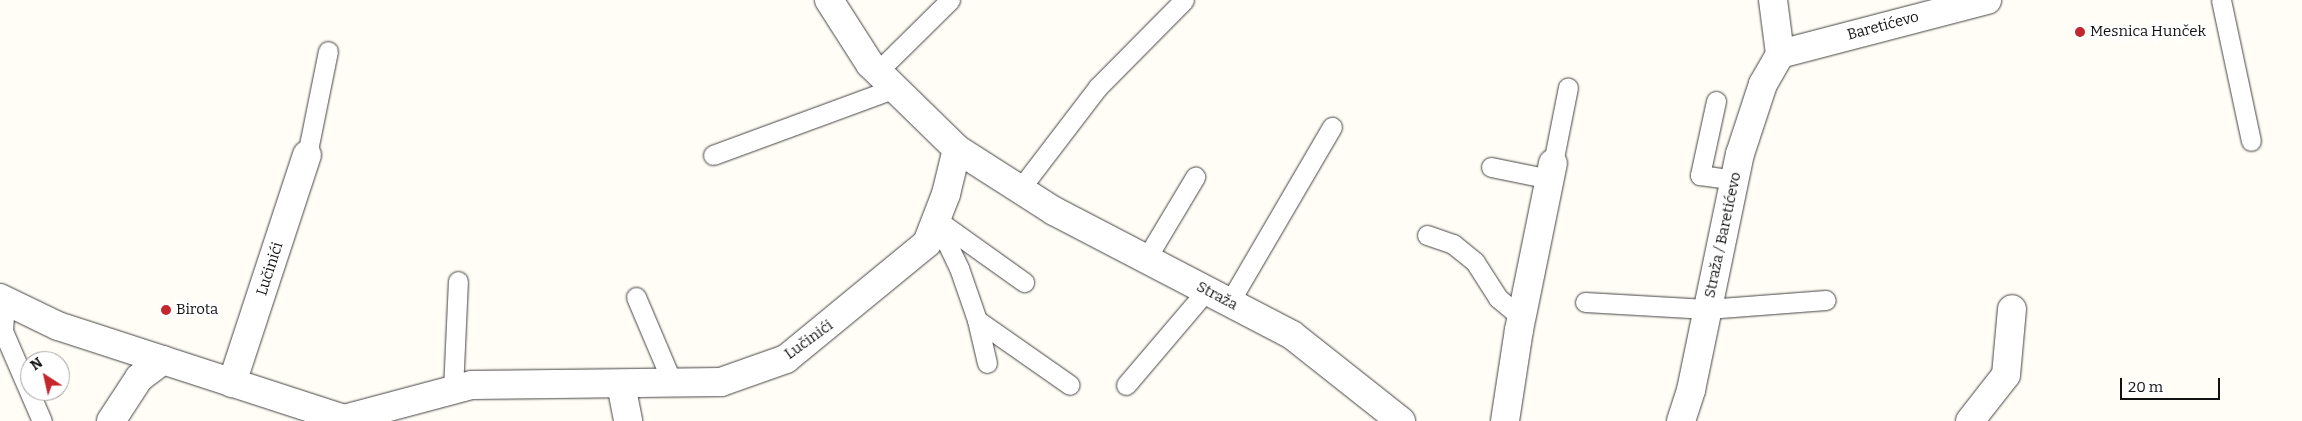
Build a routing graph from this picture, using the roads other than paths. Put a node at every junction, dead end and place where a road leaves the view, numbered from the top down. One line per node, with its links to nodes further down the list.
1 (829, 0): 9 (street)
2 (950, 0): 9 (lane)
3 (1184, 0): 21 (lane)
4 (1774, 0): 8 (street)
5 (1987, 0): 8 (street, Baretićevo)
6 (2221, 0): 13 (lane)
7 (328, 51): 15 (lane)
8 (1780, 54): 20 (street, Straža / Baretićevo)
9 (886, 79): 14 (street); 16 (lane)
10 (1568, 87): 18 (lane)
11 (1716, 101): 20 (lane)
12 (1332, 127): 28 (lane)
13 (2251, 140)
14 (956, 148): 21 (street, Straža); 22 (street, Lučinići)
15 (307, 154): 39 (street, Lučinići)
16 (713, 155)
17 (1491, 167): 18 (lane)
18 (1552, 171): 34 (street)
19 (1195, 177): 24 (lane)
20 (1735, 180): 32 (street, Straža / Baretićevo)
21 (1020, 189): 24 (street, Straža)
22 (936, 220): 26 (lane); 35 (lane); 38 (street, Lučinići)
23 (1427, 235): 34 (lane)
24 (1146, 259): 28 (street, Straža)
25 (458, 281): 43 (lane)
26 (1024, 282)
27 (636, 297): 38 (lane)
28 (1218, 297): 41 (lane); 48 (street, Straža)
29 (2, 300): 36 (street, Lučinići); 45 (lane)
30 (1826, 300): 32 (lane)
31 (1585, 302): 32 (lane)
32 (1707, 309): 50 (street, Straža / Baretićevo)
33 (2012, 309): 51 (street)
34 (1521, 317): 49 (street)
35 (977, 320): 37 (lane); 42 (lane)
36 (163, 360): 39 (street, Lučinići); 46 (street)
37 (988, 364)
38 (672, 382): 40 (street, Lučinići)
39 (232, 383): 44 (street, Lučinići)
40 (621, 384): 43 (street, Lučinići); 47 (street)
41 (1126, 385)
42 (1070, 386)
43 (453, 390): 44 (street, Lučinići)
44 (344, 420)
45 (42, 421)
46 (111, 421)
47 (628, 421)
48 (1401, 421)
49 (1505, 421)
50 (1681, 421)
51 (1970, 421)

